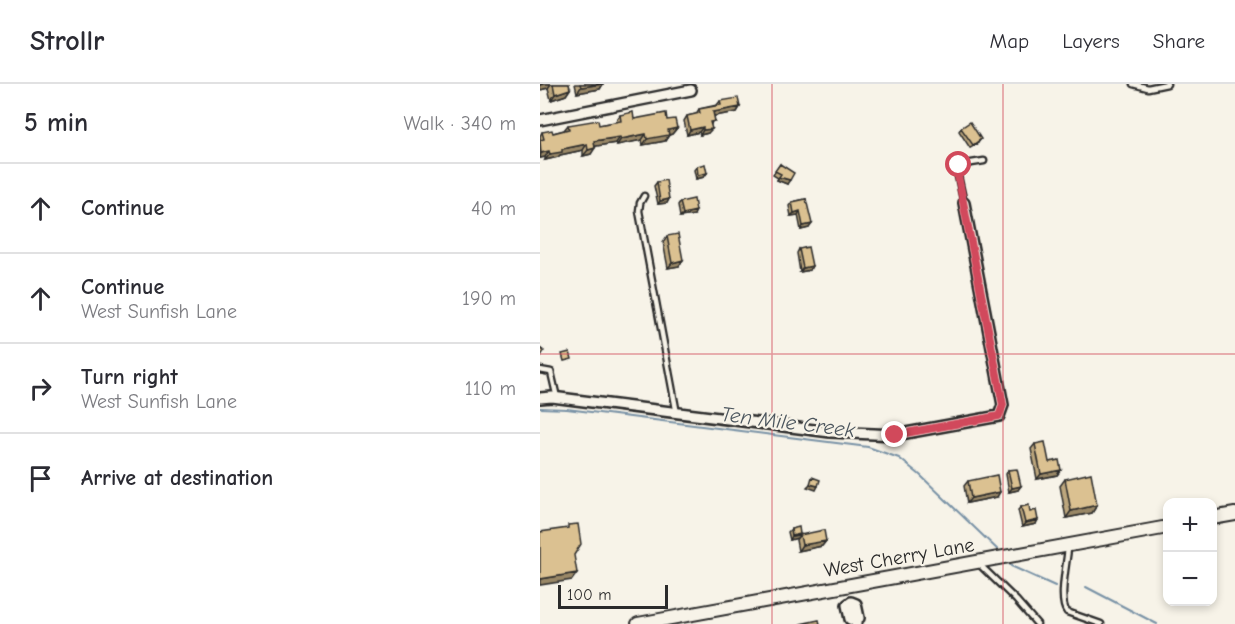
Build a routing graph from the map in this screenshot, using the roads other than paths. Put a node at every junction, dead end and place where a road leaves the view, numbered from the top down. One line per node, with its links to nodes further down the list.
1 (1133, 84): 2 (lane)
2 (1167, 84)
3 (691, 90): 4 (street)
4 (540, 120)
5 (984, 160): 7 (lane)
6 (644, 196): 11 (lane)
7 (964, 203): 11 (street)
8 (540, 370): 10 (lane)
9 (540, 398): 10 (street)
10 (557, 398): 11 (street)
11 (676, 414)
12 (1235, 514): 13 (main road)
13 (1217, 517)
14 (1163, 528): 15 (main road, West Cherry Lane)
15 (1069, 545): 16 (main road, West Cherry Lane); 21 (lane)
16 (983, 562): 17 (main road, West Cherry Lane); 20 (lane)
17 (848, 586): 18 (street); 19 (main road, West Cherry Lane)
18 (856, 622)
19 (638, 624)
20 (1037, 624)
21 (1101, 624)

